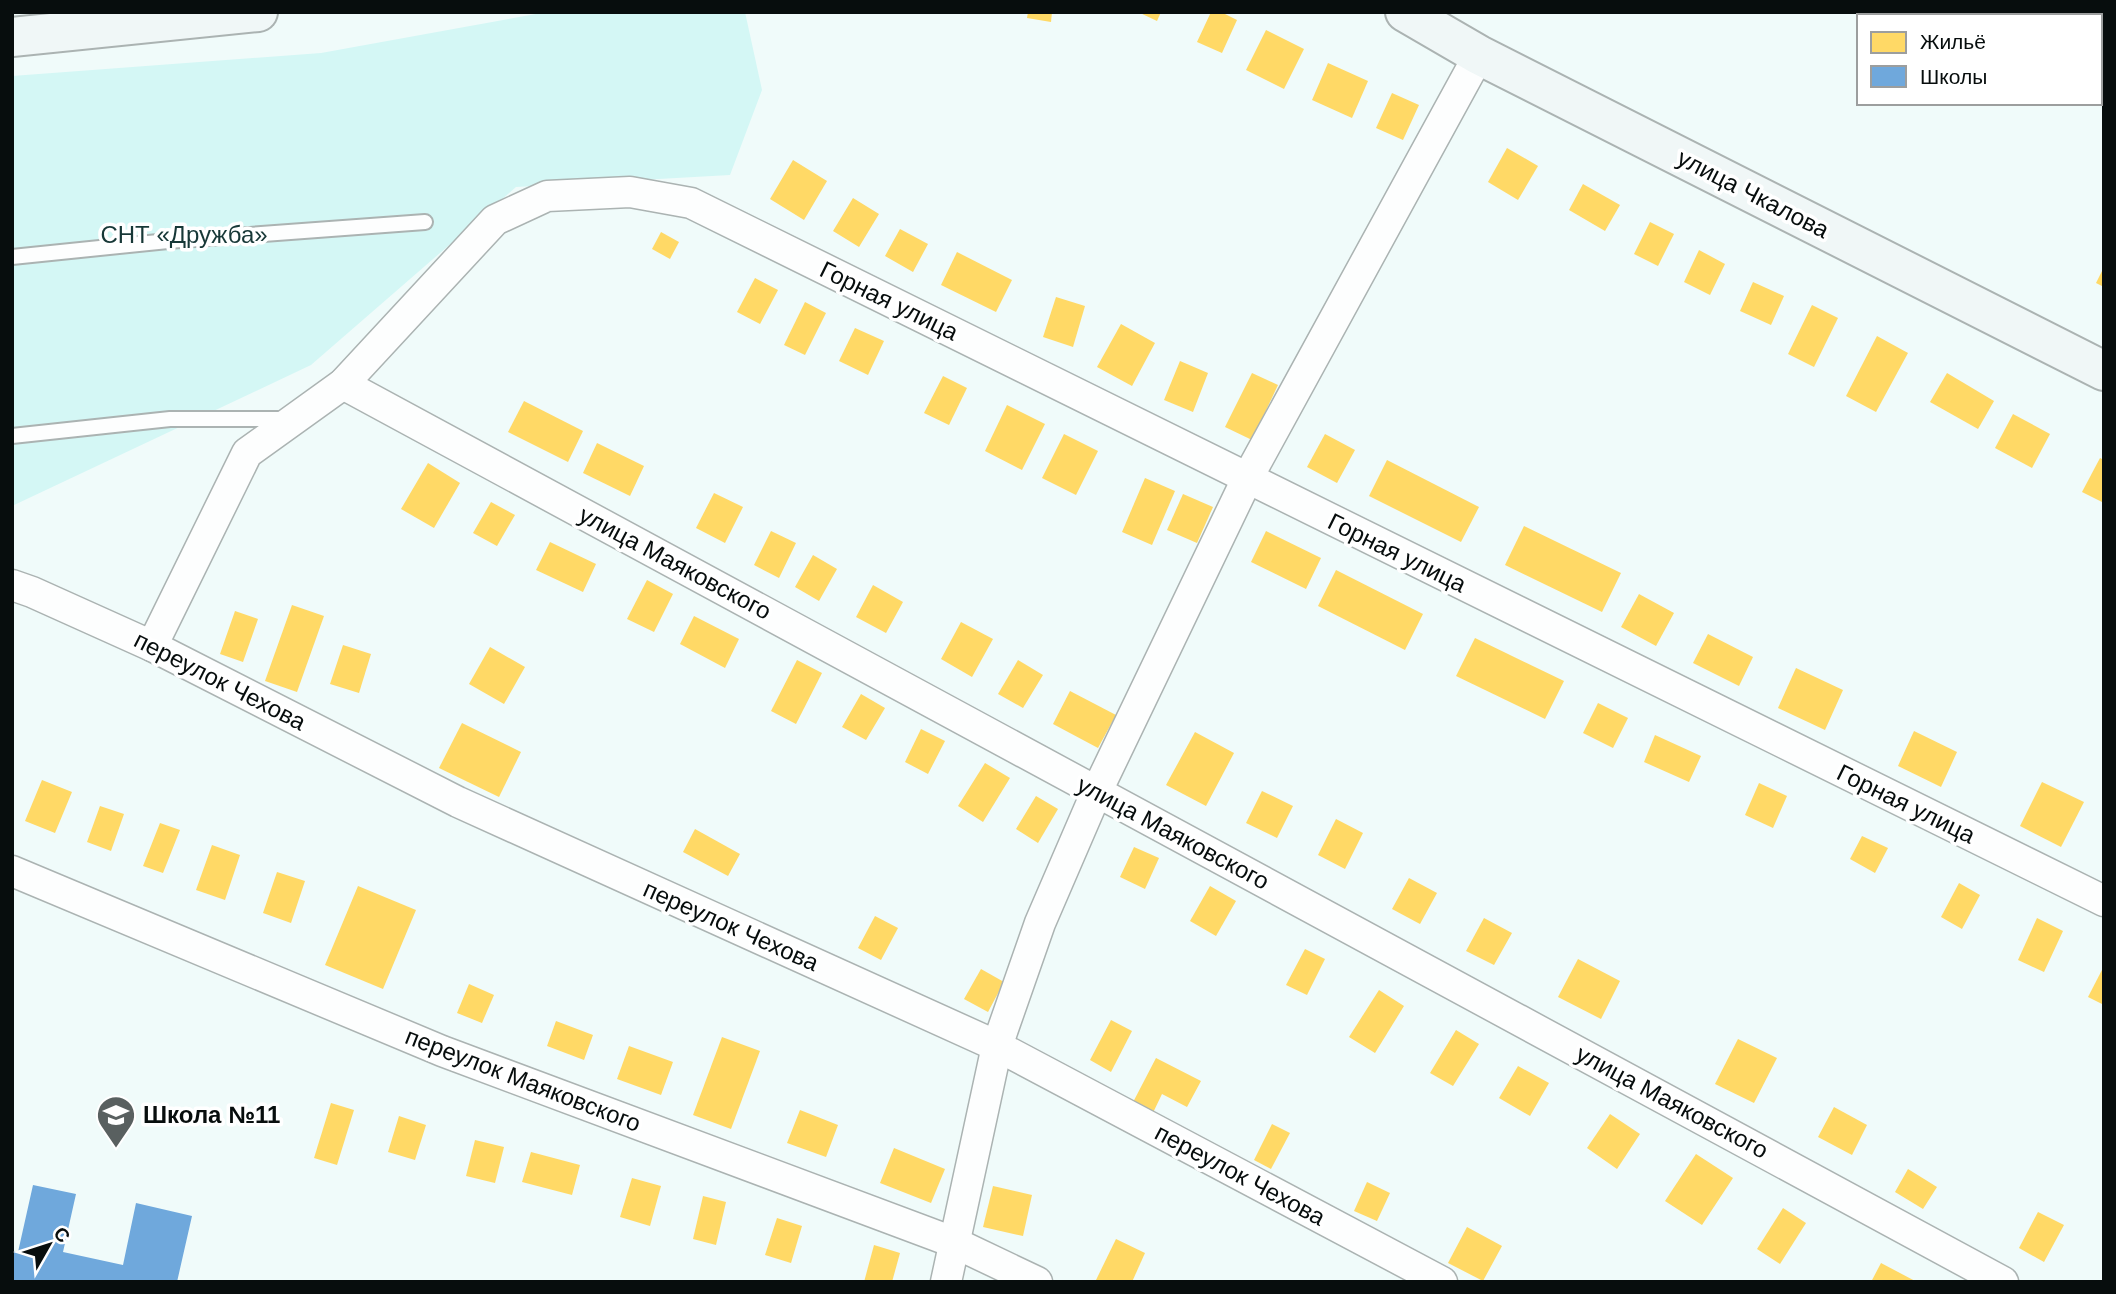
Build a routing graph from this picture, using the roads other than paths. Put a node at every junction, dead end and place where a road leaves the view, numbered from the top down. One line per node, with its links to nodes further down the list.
1 (258, 12): 3 (main road)
2 (1405, 12): 4 (main road, улица Чкалова)
3 (12, 37)
4 (1479, 55): 7 (main road, улица Чкалова); 11 (street)
5 (425, 222): 6 (lane)
6 (12, 257)
7 (2104, 371)
8 (343, 384): 9 (street, Горная улица); 11 (street, Горная улица); 14 (street, улица Маяковского)
9 (292, 419): 10 (lane); 13 (street, Горная улица)
10 (12, 436)
11 (1247, 479): 14 (street); 16 (street, Горная улица)
12 (12, 585): 13 (street, переулок Чехова)
13 (152, 646): 17 (street, переулок Чехова)
14 (1097, 791): 17 (street); 22 (street, улица Маяковского)
15 (12, 871): 18 (street, переулок Маяковского)
16 (2104, 901)
17 (998, 1046): 18 (street); 21 (street, переулок Чехова)
18 (953, 1242): 19 (street); 20 (street, переулок Маяковского)
19 (946, 1282)
20 (1037, 1282)
21 (1442, 1282)
22 (2003, 1282)

